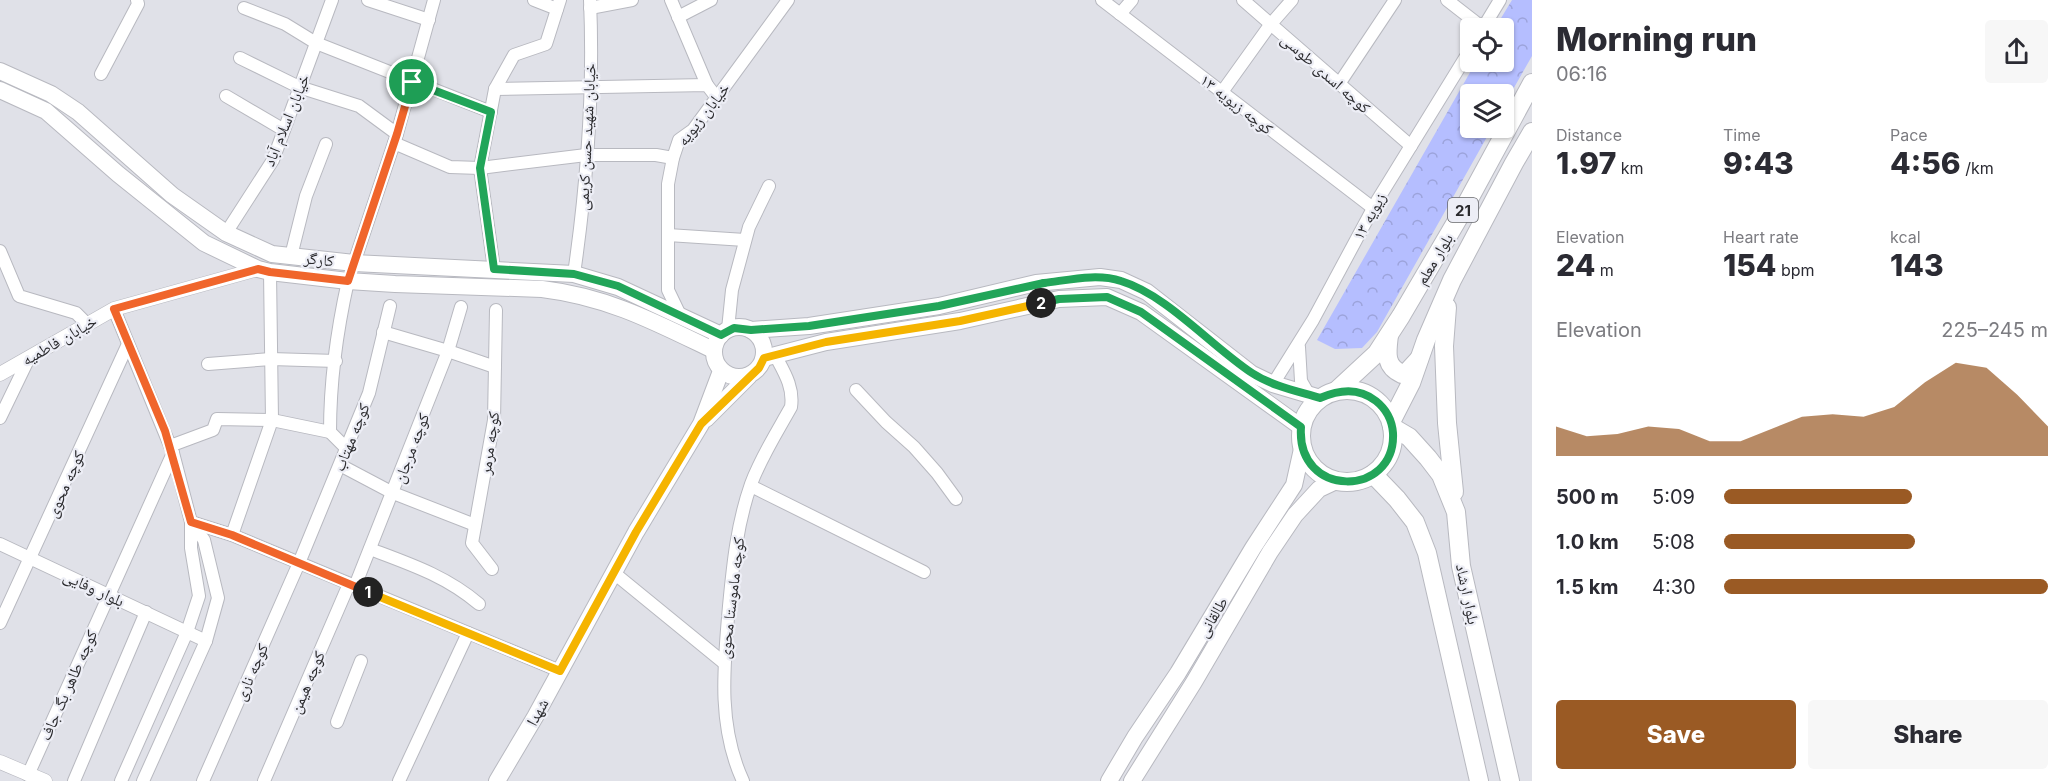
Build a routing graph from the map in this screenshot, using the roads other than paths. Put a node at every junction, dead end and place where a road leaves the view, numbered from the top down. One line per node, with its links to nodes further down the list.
1 (138, 0): 30 (street)
2 (332, 0): 26 (street, خیابان اسلام آباد)
3 (368, 0): 24 (street)
4 (434, 0): 24 (street)
5 (534, 0): 17 (street)
6 (632, 0): 18 (street)
7 (670, 0): 21 (street)
8 (711, 0): 21 (street)
9 (789, 0): 41 (street, خیابان زیویه)
10 (1102, 0): 20 (street, کوچه زیویه ۱۳)
11 (1132, 0): 20 (street)
12 (1243, 0): 25 (street, کوچه اسدی طوسی)
13 (1292, 0): 25 (street)
14 (1395, 0): 33 (street)
15 (1447, 0): 22 (street)
16 (1500, 0): 23 (street)
17 (558, 4): 37 (street)
18 (590, 4): 36 (street, خیابان شهید حسن کریمی)
19 (243, 8): 26 (street)
20 (1120, 14): 39 (street, کوچه زیویه ۱۳)
21 (678, 17): 34 (street)
22 (1470, 18)
23 (1489, 18)
24 (429, 20): 31 (street)
25 (1270, 25): 33 (street, کوچه اسدی طوسی); 39 (street)
26 (316, 43): 31 (street); 35 (street, خیابان اسلام آباد)
27 (240, 58): 35 (street)
28 (1460, 66): 47 (street, زیویه ۱۳)
29 (0, 71): 53 (main road, کارگر)
30 (101, 74)
31 (412, 82): 42 (street); 45 (street)
32 (1532, 83): 73 (main road, بلوار معلم / 21)
33 (1339, 84): 47 (street, کوچه اسدی طوسی)
34 (707, 85): 36 (street); 41 (street)
35 (299, 87): 43 (street, خیابان اسلام آباد); 45 (street)
36 (591, 88): 37 (street); 48 (street, خیابان شهید حسن کریمی)
37 (495, 89): 42 (street)
38 (0, 90): 60 (main road, کارگر)
39 (1222, 92): 52 (street, کوچه زیویه ۱۳)
40 (226, 96): 43 (street)
41 (717, 98): 49 (street, خیابان زیویه)
42 (491, 112): 50 (street)
43 (284, 130): 53 (street, خیابان اسلام آباد)
44 (1532, 132): 62 (main road, بلوار معلم / 21)
45 (396, 139): 50 (street); 58 (street)
46 (326, 144): 57 (street)
47 (1411, 146): 52 (street, زیویه ۱۳)
48 (586, 155): 49 (street); 50 (street); 61 (street, خیابان شهید حسن کریمی)
49 (673, 158): 54 (street, خیابان زیویه)
50 (480, 168): 59 (street)
51 (769, 186): 55 (street)
52 (1373, 208): 75 (street, زیویه ۱۳)
53 (226, 233): 57 (main road, کارگر)
54 (668, 235): 55 (street); 68 (street, خیابان زیویه)
55 (745, 240): 72 (street)
56 (0, 251): 69 (street)
57 (291, 256): 58 (main road, کارگر)
58 (354, 263): 59 (main road, کارگر); 63 (main road)
59 (494, 269): 61 (main road, کارگر)
60 (264, 271): 63 (main road, کارگر); 66 (street, خیابان فاطمیه); 81 (street)
61 (574, 274): 68 (main road, کارگر)
62 (1452, 280): 79 (main road, بلوار معلم / 21); 106 (main road)
63 (348, 281): 76 (main road, کارگر); 82 (street)
64 (390, 306): 71 (street, کوچه مهتاب)
65 (461, 307): 77 (street, کوچه مرجان)
66 (114, 309): 69 (street, خیابان فاطمیه); 74 (street)
67 (496, 310): 84 (street, کوچه مرمر)
68 (680, 315): 72 (main road, کارگر)
69 (87, 324): 80 (street, خیابان فاطمیه)
70 (751, 330): 72 (main road); 78 (main road); 88 (main road)
71 (383, 332): 77 (street); 97 (street, کوچه مهتاب)
72 (724, 332): 76 (main road)
73 (1389, 334): 79 (main road); 90 (main road, بلوار معلم / 21)
74 (128, 344): 98 (street); 112 (street, کوچه محوی)
75 (1299, 344): 88 (street, زیویه ۱۳); 90 (street)
76 (714, 350): 85 (main road)
77 (448, 351): 84 (street); 104 (street, کوچه مرجان)
78 (769, 356): 87 (main road); 95 (main road); 103 (street, کوچه ماموستا محوی)
79 (1420, 357): 94 (main road, بلوار معلم / 21)
80 (29, 358): 86 (street, خیابان فاطمیه); 91 (street)
81 (271, 359): 82 (street); 83 (street); 92 (street)
82 (336, 361): 96 (street)
83 (208, 364)
84 (495, 367): 108 (street, کوچه مرمر)
85 (721, 371): 87 (main road); 93 (main road)
86 (0, 374)
87 (749, 376): 93 (main road)
88 (1273, 384): 90 (main road)
89 (856, 390): 105 (street)
90 (1321, 395): 94 (main road); 95 (main road)
91 (0, 418)
92 (272, 420): 96 (street); 98 (street); 109 (street)
93 (701, 424): 117 (main road, شهدا)
94 (1392, 424): 101 (main road); 106 (main road, بلوار ارشاد)
95 (1301, 427): 99 (main road)
96 (330, 432): 97 (street)
97 (346, 448): 100 (street, کوچه مهتاب)
98 (171, 449): 107 (street); 120 (street, کوچه طاهر بگ جاف)
99 (1302, 449): 102 (main road); 126 (main road, طالقانی)
100 (340, 465): 104 (street); 113 (street, کوچه مهتاب)
101 (1373, 474): 102 (main road); 118 (main road, بلوار ارشاد)
102 (1336, 482): 128 (main road, طالقانی)
103 (751, 486): 116 (street); 130 (street, کوچه ماموستا محوی)
104 (393, 493): 108 (street); 111 (street, کوچه مرجان)
105 (956, 499)
106 (1456, 512): 114 (main road, بلوار ارشاد)
107 (191, 522): 109 (street); 124 (street); 127 (street)
108 (475, 525): 115 (street, کوچه مرمر)
109 (232, 535): 113 (street)
110 (0, 544): 112 (street, بلوار وفایی)
111 (370, 549): 119 (street, کوچه مرجان); 121 (street)
112 (31, 559): 120 (street, بلوار وفایی); 123 (street, کوچه محوی)
113 (298, 563): 119 (street); 139 (street, کوچه ناری)
114 (1461, 566): 118 (main road); 147 (main road, بلوار ارشاد)
115 (492, 569)
116 (924, 572)
117 (614, 573): 130 (street); 131 (main road, شهدا)
118 (1432, 575): 146 (main road, بلوار ارشاد)
119 (352, 585): 125 (street); 140 (street, کوچه هیمن)
120 (108, 595): 122 (street, بلوار وفایی); 134 (street, کوچه طاهر بگ جاف)
121 (479, 604)
122 (146, 612): 124 (street, بلوار وفایی); 136 (street)
123 (0, 623)
124 (187, 632): 127 (street, بلوار وفایی); 137 (street)
125 (468, 633): 131 (street); 141 (street)
126 (1202, 633): 128 (main road); 144 (main road, طالقانی)
127 (206, 641): 138 (street)
128 (1217, 643): 145 (main road, طالقانی)
129 (362, 661): 132 (street)
130 (723, 662): 143 (street, کوچه ماموستا محوی)
131 (560, 671): 142 (main road, شهدا)
132 (337, 722)
133 (0, 762): 134 (street)
134 (28, 775): 135 (street)
135 (45, 781)
136 (74, 781)
137 (121, 781)
138 (143, 781)
139 (203, 781)
140 (264, 781)
141 (399, 781)
142 (497, 781)
143 (743, 781)
144 (1109, 781)
145 (1132, 781)
146 (1479, 781)
147 (1510, 781)

